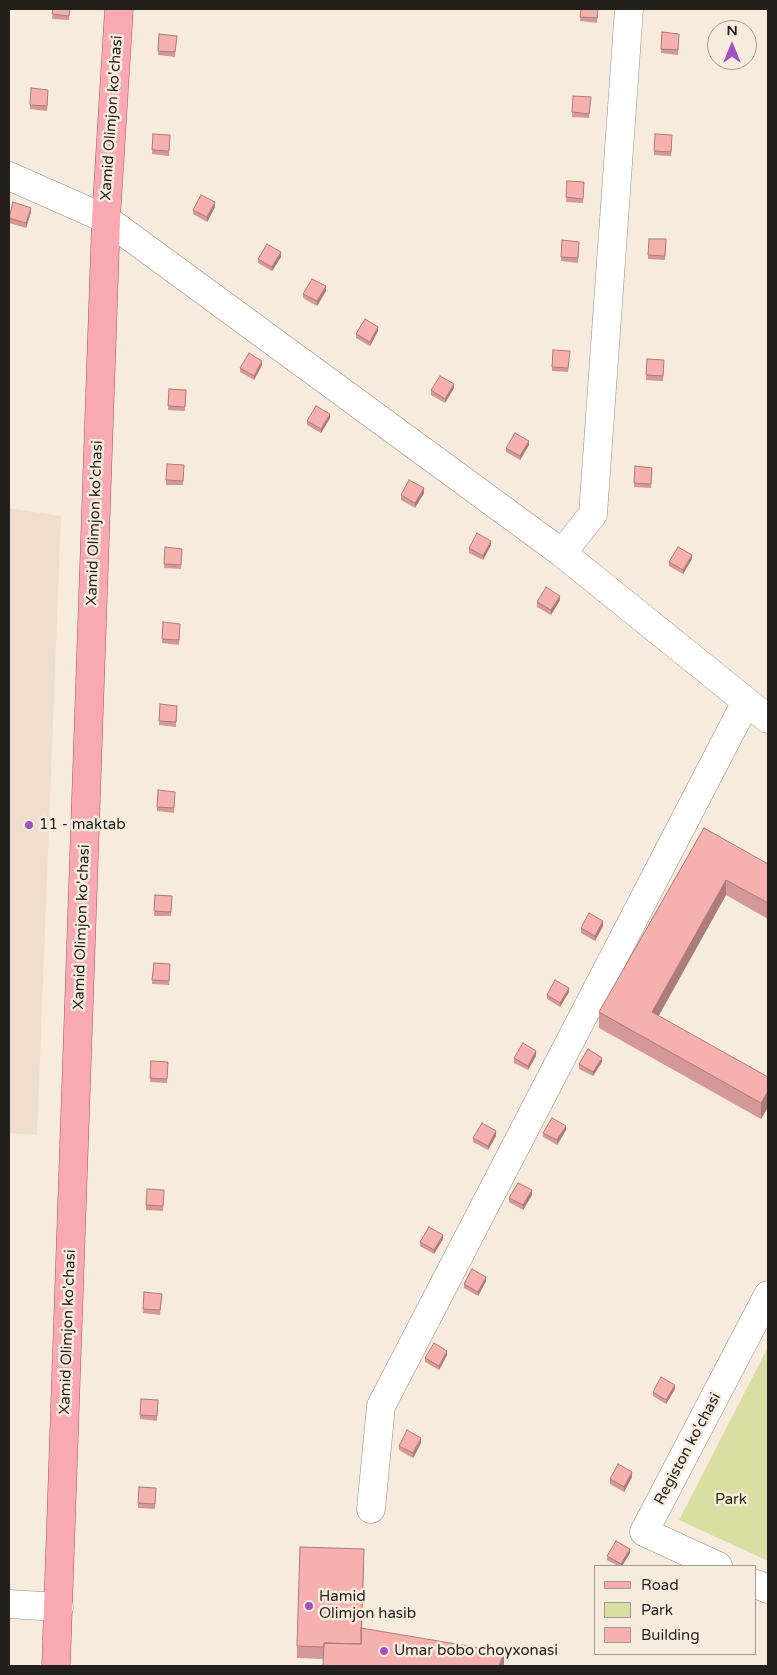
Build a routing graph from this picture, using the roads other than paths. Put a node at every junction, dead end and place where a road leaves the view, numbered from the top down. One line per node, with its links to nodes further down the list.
1 (119, 9): 4 (main road, Xamid Olimjon ko'chasi)
2 (629, 9): 5 (street)
3 (9, 176): 4 (street)
4 (106, 219): 5 (street); 12 (main road, Xamid Olimjon ko'chasi)
5 (562, 553): 6 (street)
6 (746, 702): 7 (street); 9 (street)
7 (768, 719)
8 (768, 1295): 10 (street, Registon ko'chasi)
9 (371, 1509)
10 (716, 1565)
11 (9, 1604): 12 (street)
12 (59, 1607): 13 (main road, Xamid Olimjon ko'chasi)
13 (56, 1666)

